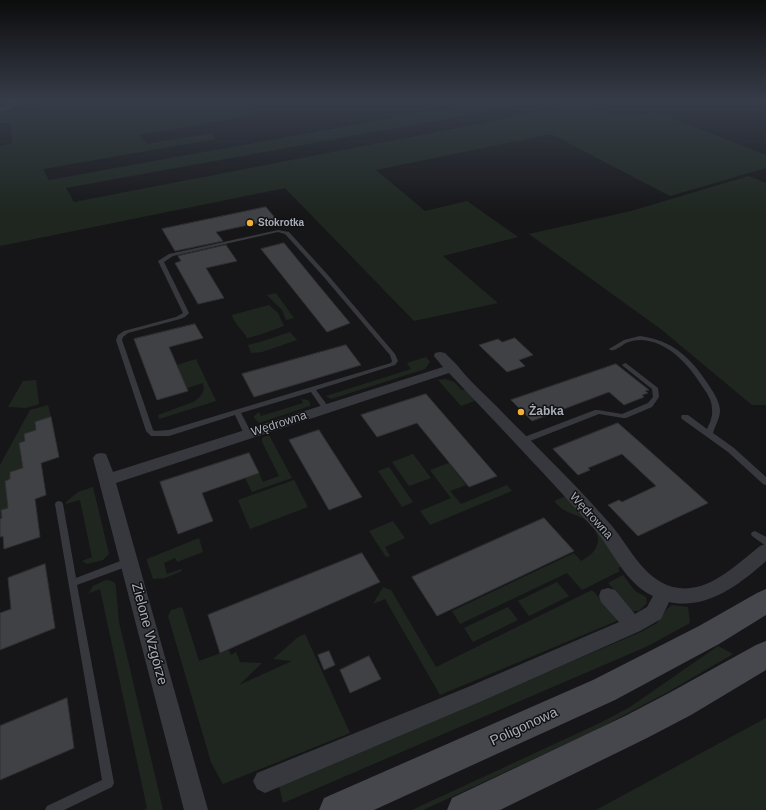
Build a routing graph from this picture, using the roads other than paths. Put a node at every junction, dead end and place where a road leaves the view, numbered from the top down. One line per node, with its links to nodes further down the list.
1 (612, 349): 10 (lane)
2 (440, 356): 4 (street, Wędrowna)
3 (625, 364): 11 (lane)
4 (452, 368): 6 (street, Wędrowna); 11 (street, Wędrowna)
5 (313, 390): 6 (lane); 7 (lane); 7 (lane)
6 (326, 409): 9 (street, Wędrowna)
7 (237, 412): 9 (lane)
8 (685, 417): 10 (lane)
9 (248, 434): 13 (street, Wędrowna)
10 (709, 434): 14 (lane)
11 (522, 441): 21 (street, Wędrowna)
12 (101, 458): 13 (street, Zielone Wzgórze)
13 (107, 480): 19 (street, Zielone Wzgórze)
14 (766, 482)
15 (59, 504): 20 (lane)
16 (755, 534): 17 (lane)
17 (766, 542)
18 (766, 551): 21 (street)
19 (129, 562): 20 (lane); 28 (street, Zielone Wzgórze)
20 (72, 583): 27 (lane)
21 (664, 593): 24 (street)
22 (608, 596): 24 (street)
23 (766, 600): 29 (main road, Poligonowa)
24 (633, 625): 26 (street)
25 (765, 655): 30 (main road)
26 (265, 781)
27 (51, 810)
28 (196, 810)
29 (336, 810)
30 (464, 810)

